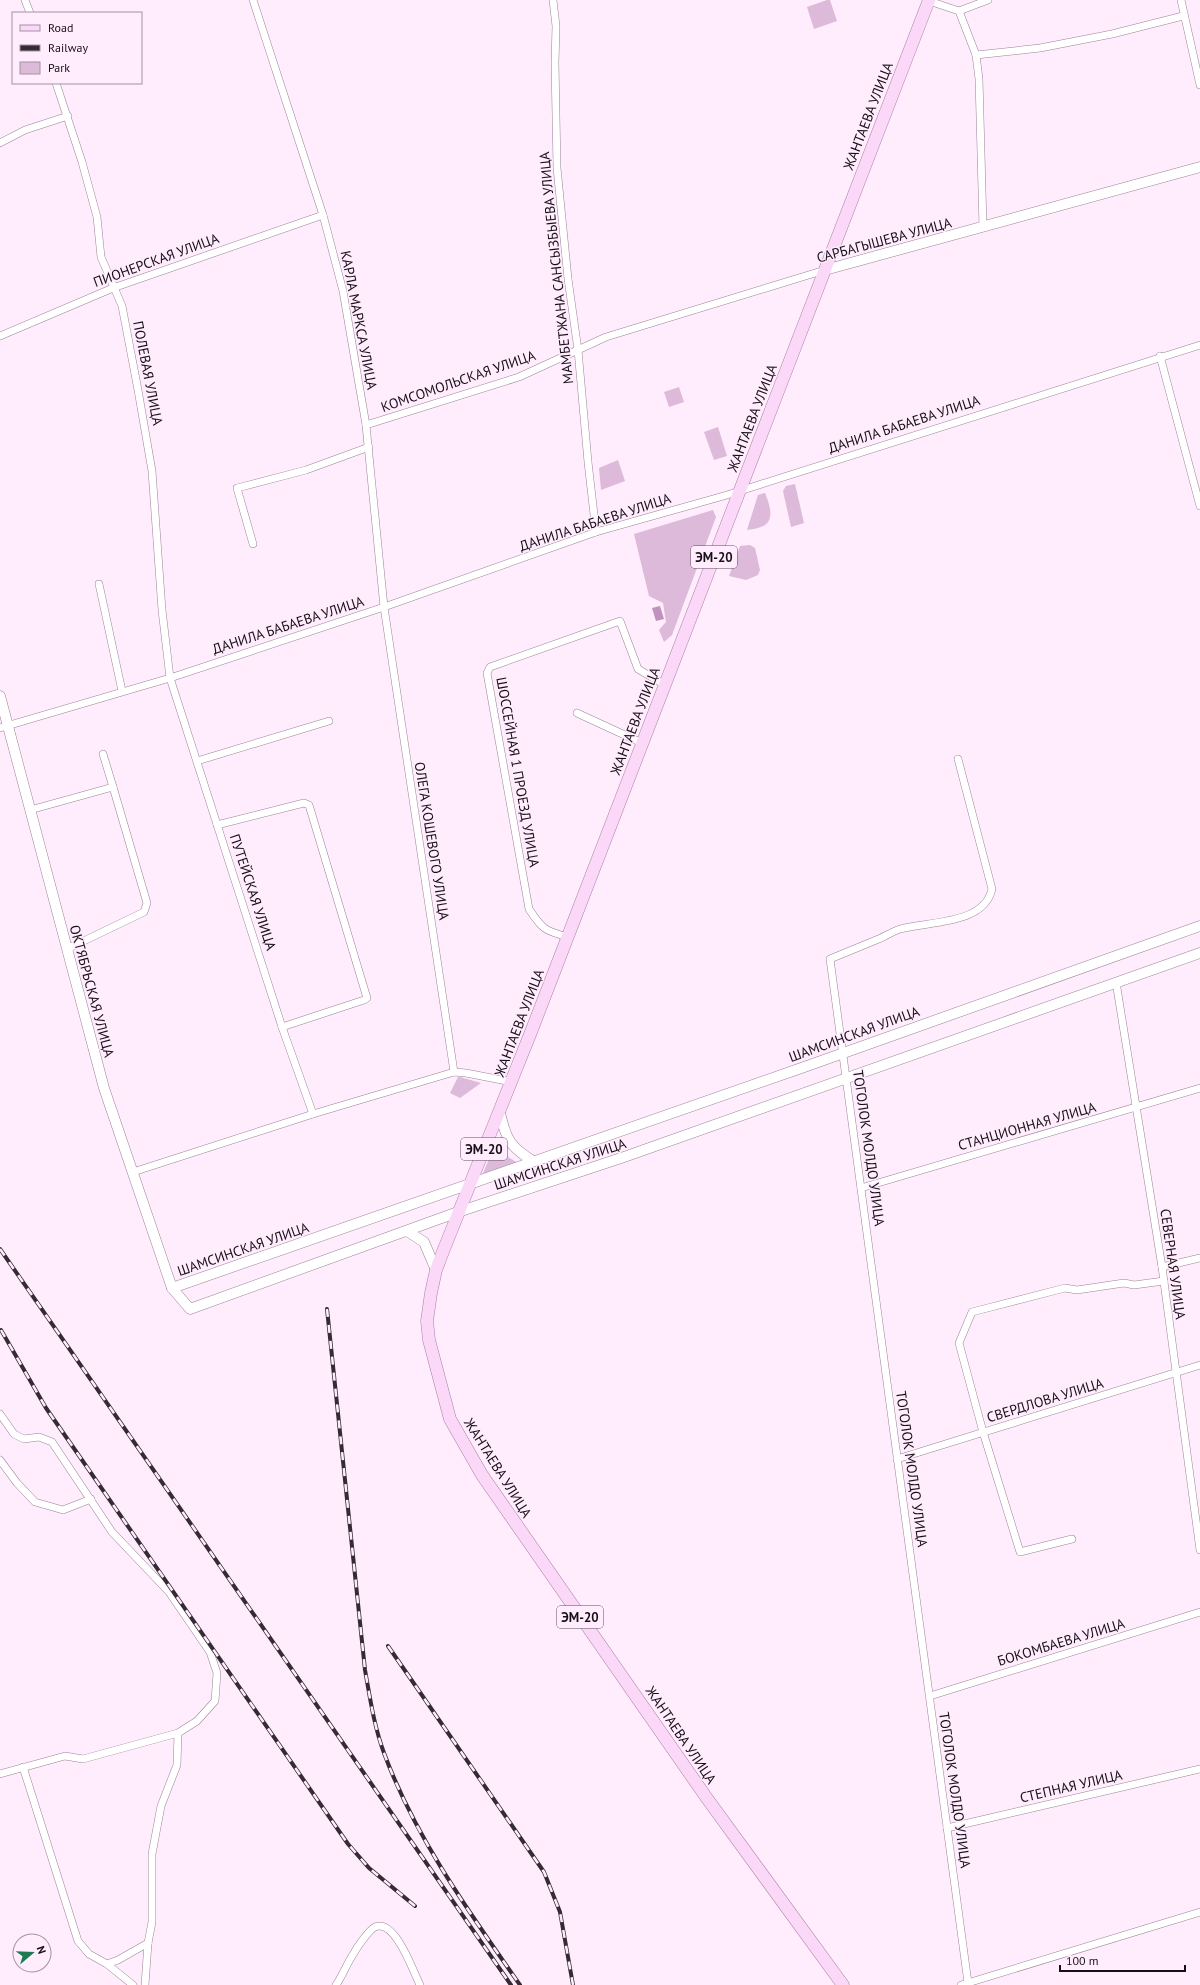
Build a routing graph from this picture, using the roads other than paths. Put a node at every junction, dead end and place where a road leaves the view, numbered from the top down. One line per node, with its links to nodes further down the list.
1 (25, 0): 8 (street)
2 (253, 0): 16 (street, КАРЛА МАРКСА УЛИЦА)
3 (553, 0): 22 (street, МАМБЕТЖАНА САНСЫЗБЫЕВА УЛИЦА)
4 (929, 0): 7 (street); 18 (main road, ЖАНТАЕВА УЛИЦА / ЭМ-20)
5 (988, 0): 7 (street)
6 (1181, 0): 9 (street)
7 (959, 11): 10 (street)
8 (30, 12)
9 (1183, 16): 10 (street); 12 (street)
10 (976, 55): 17 (street)
11 (56, 84): 13 (street, ПОЛЕВАЯ УЛИЦА)
12 (1200, 85)
13 (68, 116): 14 (street); 19 (street, ПОЛЕВАЯ УЛИЦА)
14 (0, 143)
15 (1200, 167): 17 (street, САРБАГЫШЕВА УЛИЦА)
16 (323, 214): 19 (street, ПИОНЕРСКАЯ УЛИЦА); 24 (street, КАРЛА МАРКСА УЛИЦА)
17 (983, 227): 18 (street, САРБАГЫШЕВА УЛИЦА)
18 (825, 270): 22 (street, САРБАГЫШЕВА УЛИЦА); 26 (main road, ЖАНТАЕВА УЛИЦА / ЭМ-20)
19 (113, 288): 20 (street, ПИОНЕРСКАЯ УЛИЦА); 32 (street, ПОЛЕВАЯ УЛИЦА)
20 (0, 336)
21 (1200, 345): 23 (street, ДАНИЛА БАБАЕВА УЛИЦА)
22 (578, 350): 24 (street, КОМСОМОЛЬСКАЯ УЛИЦА); 28 (street, МАМБЕТЖАНА САНСЫЗБЫЕВА УЛИЦА)
23 (1160, 356): 26 (street, ДАНИЛА БАБАЕВА УЛИЦА); 27 (street)
24 (366, 425): 25 (street, КАРЛА МАРКСА УЛИЦА)
25 (369, 447): 29 (street); 31 (street, КАРЛА МАРКСА УЛИЦА)
26 (740, 489): 28 (street, ДАНИЛА БАБАЕВА УЛИЦА); 33 (main road, ЖАНТАЕВА УЛИЦА / ЭМ-20)
27 (1200, 506)
28 (596, 532): 31 (street, ДАНИЛА БАБАЕВА УЛИЦА)
29 (253, 544)
30 (99, 584): 34 (street)
31 (384, 610): 32 (street, ДАНИЛА БАБАЕВА УЛИЦА); 53 (street, ОЛЕГА КОШЕВОГО УЛИЦА)
32 (170, 678): 34 (street, ДАНИЛА БАБАЕВА УЛИЦА); 42 (street, ПУТЕЙСКАЯ УЛИЦА)
33 (665, 685): 39 (main road, ЖАНТАЕВА УЛИЦА / ЭМ-20); 47 (street, ШОССЕЙНАЯ 1 ПРОЕЗД УЛИЦА)
34 (122, 691): 38 (street, ДАНИЛА БАБАЕВА УЛИЦА)
35 (0, 696): 38 (street, ОКТЯБРЬСКАЯ УЛИЦА)
36 (577, 713): 39 (street)
37 (329, 721): 42 (street)
38 (4, 727): 44 (street, ОКТЯБРЬСКАЯ УЛИЦА)
39 (642, 743): 47 (main road, ЖАНТАЕВА УЛИЦА / ЭМ-20)
40 (104, 754): 43 (street)
41 (958, 759): 52 (street, ТОГОЛОК МОЛДО УЛИЦА)
42 (197, 761): 45 (street, ПУТЕЙСКАЯ УЛИЦА)
43 (113, 787): 44 (street); 48 (street)
44 (30, 810): 48 (street, ОКТЯБРЬСКАЯ УЛИЦА)
45 (217, 825): 51 (street, ПУТЕЙСКАЯ УЛИЦА); 51 (street)
46 (1200, 926): 52 (street, ШАМСИНСКАЯ УЛИЦА)
47 (568, 937): 55 (main road, ЖАНТАЕВА УЛИЦА / ЭМ-20)
48 (67, 950): 61 (street, ОКТЯБРЬСКАЯ УЛИЦА)
49 (1200, 953): 50 (street, ШАМСИНСКАЯ УЛИЦА)
50 (1116, 982): 54 (street, ШАМСИНСКАЯ УЛИЦА); 57 (street, СЕВЕРНАЯ УЛИЦА)
51 (282, 1027): 58 (street, ПУТЕЙСКАЯ УЛИЦА)
52 (842, 1053): 54 (street, ТОГОЛОК МОЛДО УЛИЦА); 60 (street, ШАМСИНСКАЯ УЛИЦА)
53 (454, 1072): 55 (street); 58 (street)
54 (846, 1078): 63 (street, ТОГОЛОК МОЛДО УЛИЦА); 64 (street, ШАМСИНСКАЯ УЛИЦА)
55 (512, 1082): 59 (main road, ЖАНТАЕВА УЛИЦА / ЭМ-20)
56 (1200, 1088): 57 (street, СТАНЦИОННАЯ УЛИЦА)
57 (1136, 1107): 63 (street, СТАНЦИОННАЯ УЛИЦА); 67 (street, СЕВЕРНАЯ УЛИЦА)
58 (313, 1114): 61 (street)
59 (500, 1114): 60 (street); 62 (main road, ЖАНТАЕВА УЛИЦА / ЭМ-20)
60 (533, 1161): 62 (street, ШАМСИНСКАЯ УЛИЦА)
61 (133, 1172): 70 (street, ОКТЯБРЬСКАЯ УЛИЦА)
62 (469, 1185): 64 (main road, ЖАНТАЕВА УЛИЦА / ЭМ-20); 70 (street, ШАМСИНСКАЯ УЛИЦА)
63 (861, 1188): 75 (street, ТОГОЛОК МОЛДО УЛИЦА)
64 (458, 1212): 65 (street, ШАМСИНСКАЯ УЛИЦА); 68 (main road, ЖАНТАЕВА УЛИЦА / ЭМ-20)
65 (407, 1231): 68 (street); 70 (street, ШАМСИНСКАЯ УЛИЦА)
66 (1200, 1258): 67 (street)
67 (1162, 1267): 69 (street, СЕВЕРНАЯ УЛИЦА)
68 (436, 1270): 95 (main road, ЖАНТАЕВА УЛИЦА / ЭМ-20)
69 (1164, 1281): 72 (street, СЕВЕРНАЯ УЛИЦА); 74 (street)
70 (172, 1288)
71 (1200, 1365): 72 (street, СВЕРДЛОВА УЛИЦА)
72 (1175, 1373): 74 (street, СВЕРДЛОВА УЛИЦА); 79 (street, СЕВЕРНАЯ УЛИЦА)
73 (0, 1414): 77 (street)
74 (983, 1432): 75 (street, СВЕРДЛОВА УЛИЦА); 78 (street)
75 (897, 1459): 81 (street, ТОГОЛОК МОЛДО УЛИЦА)
76 (0, 1460): 77 (street)
77 (91, 1500): 82 (street)
78 (1072, 1539)
79 (1200, 1550)
80 (1200, 1612): 81 (street, БОКОМБАЕВА УЛИЦА)
81 (930, 1696): 86 (street, ТОГОЛОК МОЛДО УЛИЦА)
82 (178, 1733): 83 (street); 88 (street)
83 (22, 1767): 85 (street); 89 (street)
84 (1200, 1769): 86 (street, СТЕПНАЯ УЛИЦА)
85 (0, 1774)
86 (947, 1828): 90 (street, ТОГОЛОК МОЛДО УЛИЦА)
87 (1200, 1912): 90 (street)
88 (148, 1943): 89 (street); 92 (street)
89 (107, 1964): 91 (street)
90 (965, 1984)
91 (133, 1985)
92 (145, 1985)
93 (336, 1985): 94 (street)
94 (420, 1985)
95 (843, 1985)

